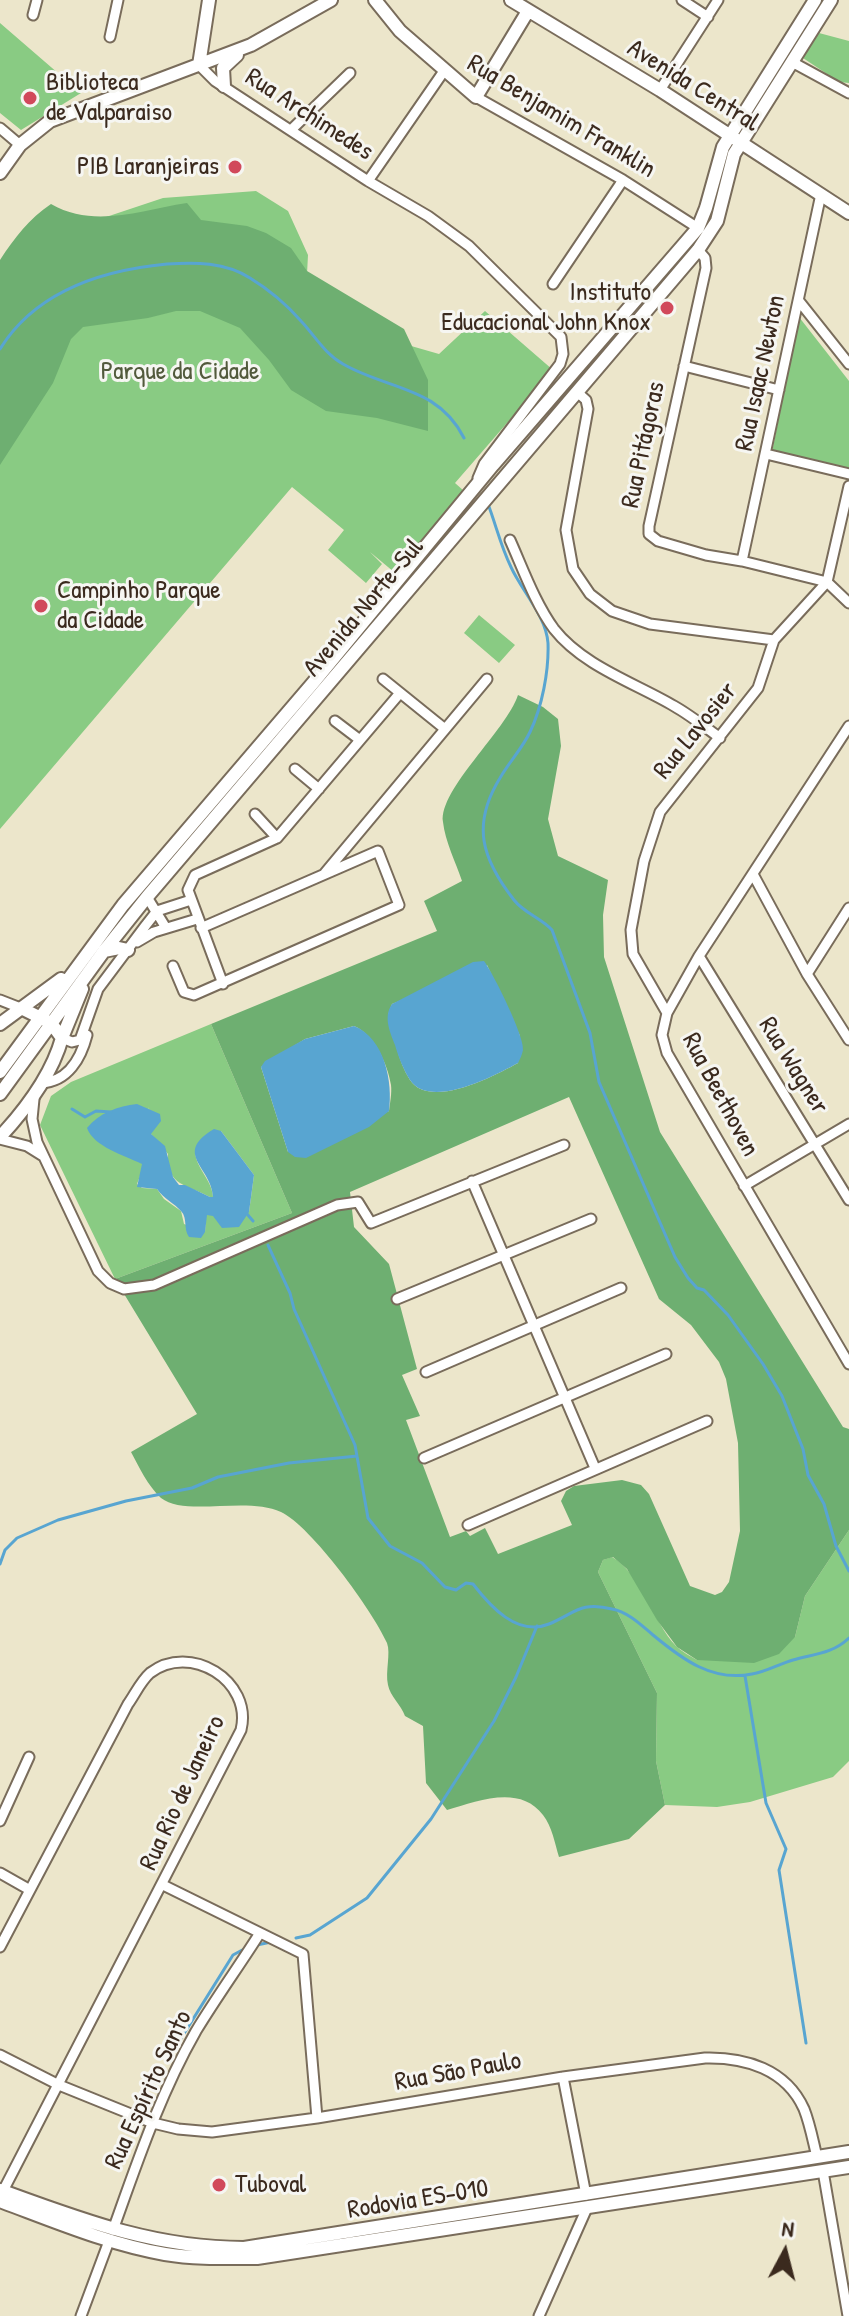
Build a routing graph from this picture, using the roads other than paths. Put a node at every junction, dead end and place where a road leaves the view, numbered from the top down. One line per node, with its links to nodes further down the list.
1 (37, 0): 12 (street)
2 (118, 0): 14 (street)
3 (209, 0): 15 (main road)
4 (331, 0): 16 (main road)
5 (375, 0): 20 (main road, Rua Benjamim Franklin)
6 (511, 0): 11 (main road, Avenida Central)
7 (682, 0): 13 (street)
8 (718, 0): 13 (street)
9 (815, 0): 28 (main road, Avenida Norte-Sul)
10 (831, 0): 18 (main road, Avenida Norte-Sul)
11 (528, 11): 23 (main road, Avenida Central); 25 (main road)
12 (33, 15)
13 (708, 17): 23 (street)
14 (110, 37)
15 (202, 44): 17 (main road); 19 (main road)
16 (245, 47): 17 (main road); 22 (main road)
17 (228, 53): 19 (main road)
18 (792, 62): 24 (street); 29 (main road, Avenida Norte-Sul)
19 (199, 65): 22 (street, Rua Archimedes); 30 (main road)
20 (444, 71): 25 (main road, Rua Benjamim Franklin); 33 (street, Rua Archimedes)
21 (350, 73): 27 (street)
22 (224, 86): 27 (street, Rua Archimedes)
23 (660, 90): 28 (main road, Avenida Central)
24 (849, 92)
25 (476, 97): 32 (street, Rua Benjamim Franklin)
26 (0, 128): 30 (street)
27 (292, 129): 33 (street, Rua Archimedes)
28 (730, 134): 29 (main road, Avenida Central); 36 (main road, Avenida Norte-Sul)
29 (742, 142): 34 (main road, Avenida Central); 37 (main road, Avenida Norte-Sul)
30 (20, 145): 31 (main road)
31 (0, 173)
32 (623, 180): 36 (street, Rua Benjamim Franklin); 38 (street)
33 (368, 181): 47 (street)
34 (821, 194): 35 (main road, Avenida Central); 39 (street, Rua Isaac Newton)
35 (849, 213)
36 (698, 228): 47 (main road, Avenida Norte-Sul)
37 (698, 250): 41 (street, Rua Pitágoras); 43 (main road, Avenida Norte-Sul)
38 (553, 284)
39 (799, 301): 40 (street); 42 (street, Rua Isaac Newton)
40 (849, 364)
41 (684, 366): 42 (street); 49 (street, Rua Pitágoras)
42 (779, 390): 44 (street, Rua Isaac Newton)
43 (577, 392): 52 (street); 69 (main road, Avenida Norte-Sul)
44 (766, 454): 45 (street); 49 (street, Rua Isaac Newton)
45 (849, 474)
46 (849, 486): 50 (street, Rua Lavosier)
47 (470, 495): 79 (main road, Avenida Norte-Sul)
48 (510, 540): 59 (street)
49 (742, 561): 50 (street, Rua Pitágoras)
50 (827, 582): 51 (street, Rua Pitágoras); 52 (street, Rua Lavosier)
51 (849, 603)
52 (774, 640): 59 (street, Rua Lavosier)
53 (383, 679): 55 (street)
54 (487, 679): 58 (street)
55 (400, 693): 58 (street); 60 (street)
56 (335, 721): 60 (street)
57 (849, 726): 68 (street, Rua Beethoven)
58 (445, 729): 65 (street)
59 (720, 738): 84 (street, Rua Lavosier)
60 (360, 740): 62 (street)
61 (295, 769): 62 (street)
62 (319, 789): 64 (street)
63 (255, 814): 64 (street)
64 (277, 838): 70 (street)
65 (349, 844): 66 (street); 67 (street)
66 (360, 859): 67 (street); 81 (street)
67 (324, 875): 73 (street)
68 (754, 876): 77 (street, Rua Beethoven); 80 (street)
69 (147, 897): 72 (street); 76 (main road, Avenida Norte-Sul)
70 (191, 900): 72 (street); 73 (street)
71 (849, 908): 80 (street)
72 (157, 911): 74 (street); 75 (street)
73 (199, 923): 74 (street); 81 (street)
74 (166, 928): 75 (street)
75 (129, 948): 76 (main road); 86 (street)
76 (104, 951): 79 (main road, Avenida Norte-Sul)
77 (699, 956): 84 (street, Rua Beethoven); 95 (street, Rua Wagner)
78 (173, 966): 81 (street)
79 (84, 968): 83 (main road); 85 (main road, Avenida Norte-Sul); 88 (main road)
80 (807, 974): 89 (street)
81 (223, 984)
82 (0, 1000): 83 (street)
83 (23, 1009): 85 (main road); 87 (main road)
84 (667, 1013): 99 (street, Rua Beethoven)
85 (46, 1020): 88 (main road); 90 (main road, Avenida Norte-Sul); 92 (main road, Avenida Norte-Sul)
86 (87, 1023): 88 (street); 91 (street)
87 (0, 1024)
88 (62, 1038): 91 (main road)
89 (849, 1040)
90 (0, 1072)
91 (38, 1087): 94 (main road); 97 (street)
92 (0, 1094)
93 (849, 1124): 95 (street)
94 (0, 1138): 97 (street)
95 (816, 1144): 99 (street); 100 (street, Rua Wagner)
96 (564, 1145): 98 (street)
97 (45, 1158): 98 (street)
98 (472, 1181): 102 (street)
99 (744, 1186): 107 (street, Rua Beethoven)
100 (849, 1200)
101 (591, 1219): 102 (street)
102 (504, 1256): 104 (street); 105 (street)
103 (621, 1288): 105 (street)
104 (397, 1299)
105 (533, 1325): 108 (street); 109 (street)
106 (666, 1354): 109 (street)
107 (849, 1364)
108 (426, 1372)
109 (564, 1397): 111 (street); 112 (street)
110 (707, 1421): 112 (street)
111 (424, 1458)
112 (595, 1468): 113 (street)
113 (468, 1525)
114 (29, 1757): 115 (street)
115 (0, 1821)
116 (0, 1873): 118 (street)
117 (163, 1885): 118 (street, Rua Rio de Janeiro); 119 (street); 123 (street, Rua Rio de Janeiro)
118 (30, 1890): 120 (street, Rua Rio de Janeiro)
119 (260, 1933): 124 (street); 125 (street, Rua Espírito Santo)
120 (0, 1947)
121 (0, 2055): 123 (street, Rua São Paulo)
122 (563, 2077): 124 (street, Rua São Paulo); 127 (street, Rua São Paulo); 131 (street)
123 (59, 2085): 125 (street, Rua São Paulo); 130 (street, Rua Rio de Janeiro)
124 (317, 2118): 125 (street, Rua São Paulo)
125 (153, 2123): 132 (street, Rua Espírito Santo)
126 (849, 2152): 127 (main road, Rodovia ES-010)
127 (817, 2157): 131 (main road, Rodovia ES-010)
128 (849, 2167): 129 (main road, Rodovia ES-010)
129 (823, 2171): 131 (main road, Rodovia ES-010); 135 (street)
130 (1, 2194): 132 (main road, Rodovia ES-010)
131 (586, 2202): 132 (main road, Rodovia ES-010); 134 (street)
132 (111, 2236): 133 (street, Rua Espírito Santo)
133 (81, 2316)
134 (539, 2316)
135 (848, 2316)

